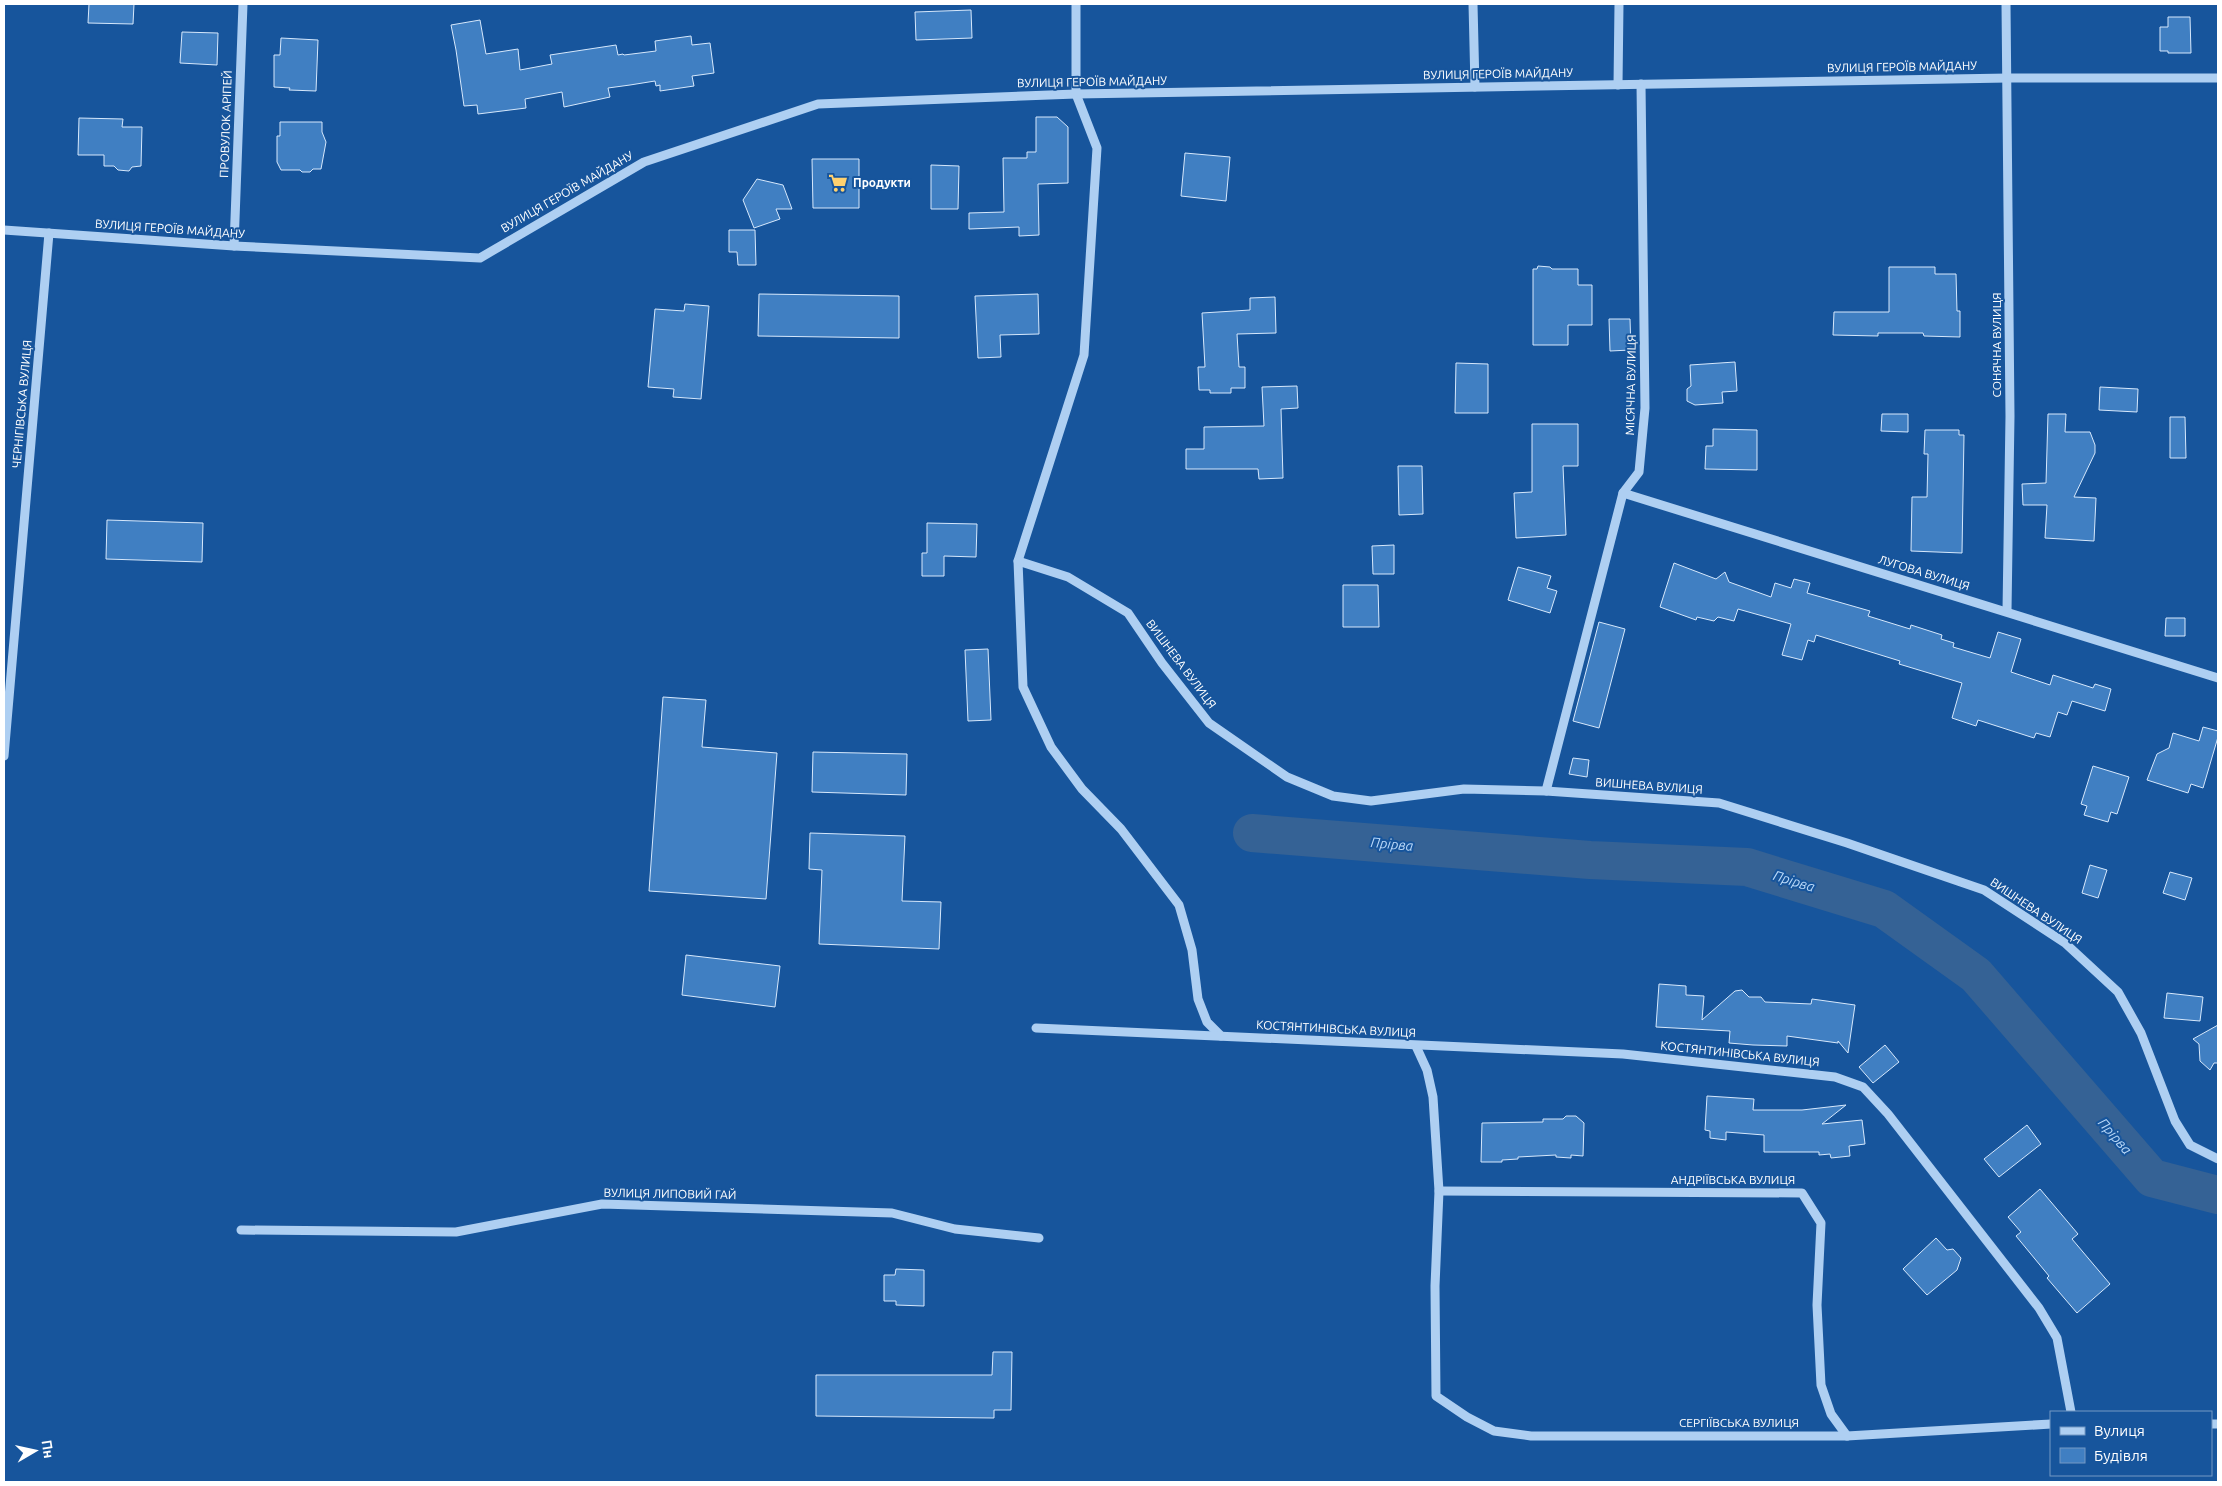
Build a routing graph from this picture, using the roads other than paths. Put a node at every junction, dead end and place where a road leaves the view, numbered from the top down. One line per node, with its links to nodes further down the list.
1 (243, 4): 14 (street, ПРОВУЛОК АРІПЕЙ)
2 (1076, 4): 11 (street)
3 (1473, 4): 10 (street)
4 (1619, 4): 9 (street)
5 (2006, 4): 6 (street, СОНЯЧНА ВУЛИЦЯ)
6 (2008, 78): 7 (street, ВУЛИЦЯ ГЕРОЇВ МАЙДАНУ); 8 (street, ВУЛИЦЯ ГЕРОЇВ МАЙДАНУ); 17 (street, СОНЯЧНА ВУЛИЦЯ)
7 (2218, 78)
8 (1641, 84): 9 (street, ВУЛИЦЯ ГЕРОЇВ МАЙДАНУ); 15 (street, МІСЯЧНА ВУЛИЦЯ)
9 (1618, 85): 10 (street, ВУЛИЦЯ ГЕРОЇВ МАЙДАНУ)
10 (1475, 87): 11 (street, ВУЛИЦЯ ГЕРОЇВ МАЙДАНУ)
11 (1076, 94): 14 (street, ВУЛИЦЯ ГЕРОЇВ МАЙДАНУ); 16 (street)
12 (4, 230): 13 (street, ВУЛИЦЯ ГЕРОЇВ МАЙДАНУ)
13 (49, 233): 14 (street, ВУЛИЦЯ ГЕРОЇВ МАЙДАНУ); 19 (street, ЧЕРНІГІВСЬКА ВУЛИЦЯ)
14 (234, 246)
15 (1623, 493): 17 (street, ЛУГОВА ВУЛИЦЯ); 20 (street, МІСЯЧНА ВУЛИЦЯ)
16 (1018, 561): 20 (street, ВИШНЕВА ВУЛИЦЯ); 22 (street)
17 (2007, 611): 18 (street, ЛУГОВА ВУЛИЦЯ)
18 (2218, 678)
19 (4, 756)
20 (1546, 791): 24 (street, ВИШНЕВА ВУЛИЦЯ)
21 (1036, 1028): 22 (street, КОСТЯНТИНІВСЬКА ВУЛИЦЯ)
22 (1221, 1036): 23 (street, КОСТЯНТИНІВСЬКА ВУЛИЦЯ)
23 (1416, 1046): 25 (street); 28 (street, КОСТЯНТИНІВСЬКА ВУЛИЦЯ)
24 (2218, 1159)
25 (1439, 1191): 30 (street, АНДРІЇВСЬКА ВУЛИЦЯ); 30 (street, СЕРГІЇВСЬКА ВУЛИЦЯ)
26 (241, 1230): 27 (street, ВУЛИЦЯ ЛИПОВИЙ ГАЙ)
27 (1039, 1238)
28 (2071, 1411)
29 (2050, 1424): 30 (street, СЕРГІЇВСЬКА ВУЛИЦЯ)
30 (1847, 1436)

